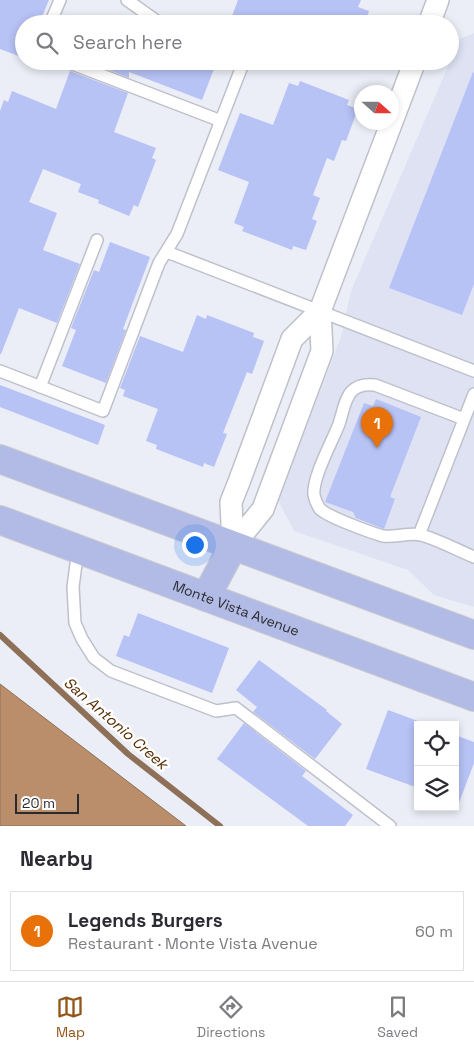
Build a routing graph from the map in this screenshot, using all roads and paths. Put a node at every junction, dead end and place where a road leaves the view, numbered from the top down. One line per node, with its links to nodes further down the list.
1 (60, 0): 4 (lane)
2 (126, 0): 5 (lane)
3 (438, 0): 6 (street)
4 (54, 15)
5 (148, 15)
6 (433, 15)
7 (88, 70): 10 (lane)
8 (241, 70): 10 (lane)
9 (412, 70): 13 (street)
10 (221, 121): 12 (lane)
11 (97, 240): 16 (lane)
12 (167, 252): 13 (lane); 16 (lane)
13 (320, 311): 15 (lane); 22 (street); 22 (street)
14 (0, 371): 16 (lane)
15 (474, 371)
16 (40, 387)
17 (474, 394): 18 (lane)
18 (464, 419): 21 (lane); 21 (lane)
19 (0, 459): 22 (main road)
20 (0, 520): 23 (main road, Monte Vista Avenue)
21 (419, 535): 24 (lane)
22 (233, 546): 25 (main road); 26 (main road)
23 (78, 549): 25 (main road, Monte Vista Avenue); 28 (lane)
24 (474, 556)
25 (206, 597): 27 (main road, Monte Vista Avenue)
26 (474, 635)
27 (474, 697)
28 (390, 826)

